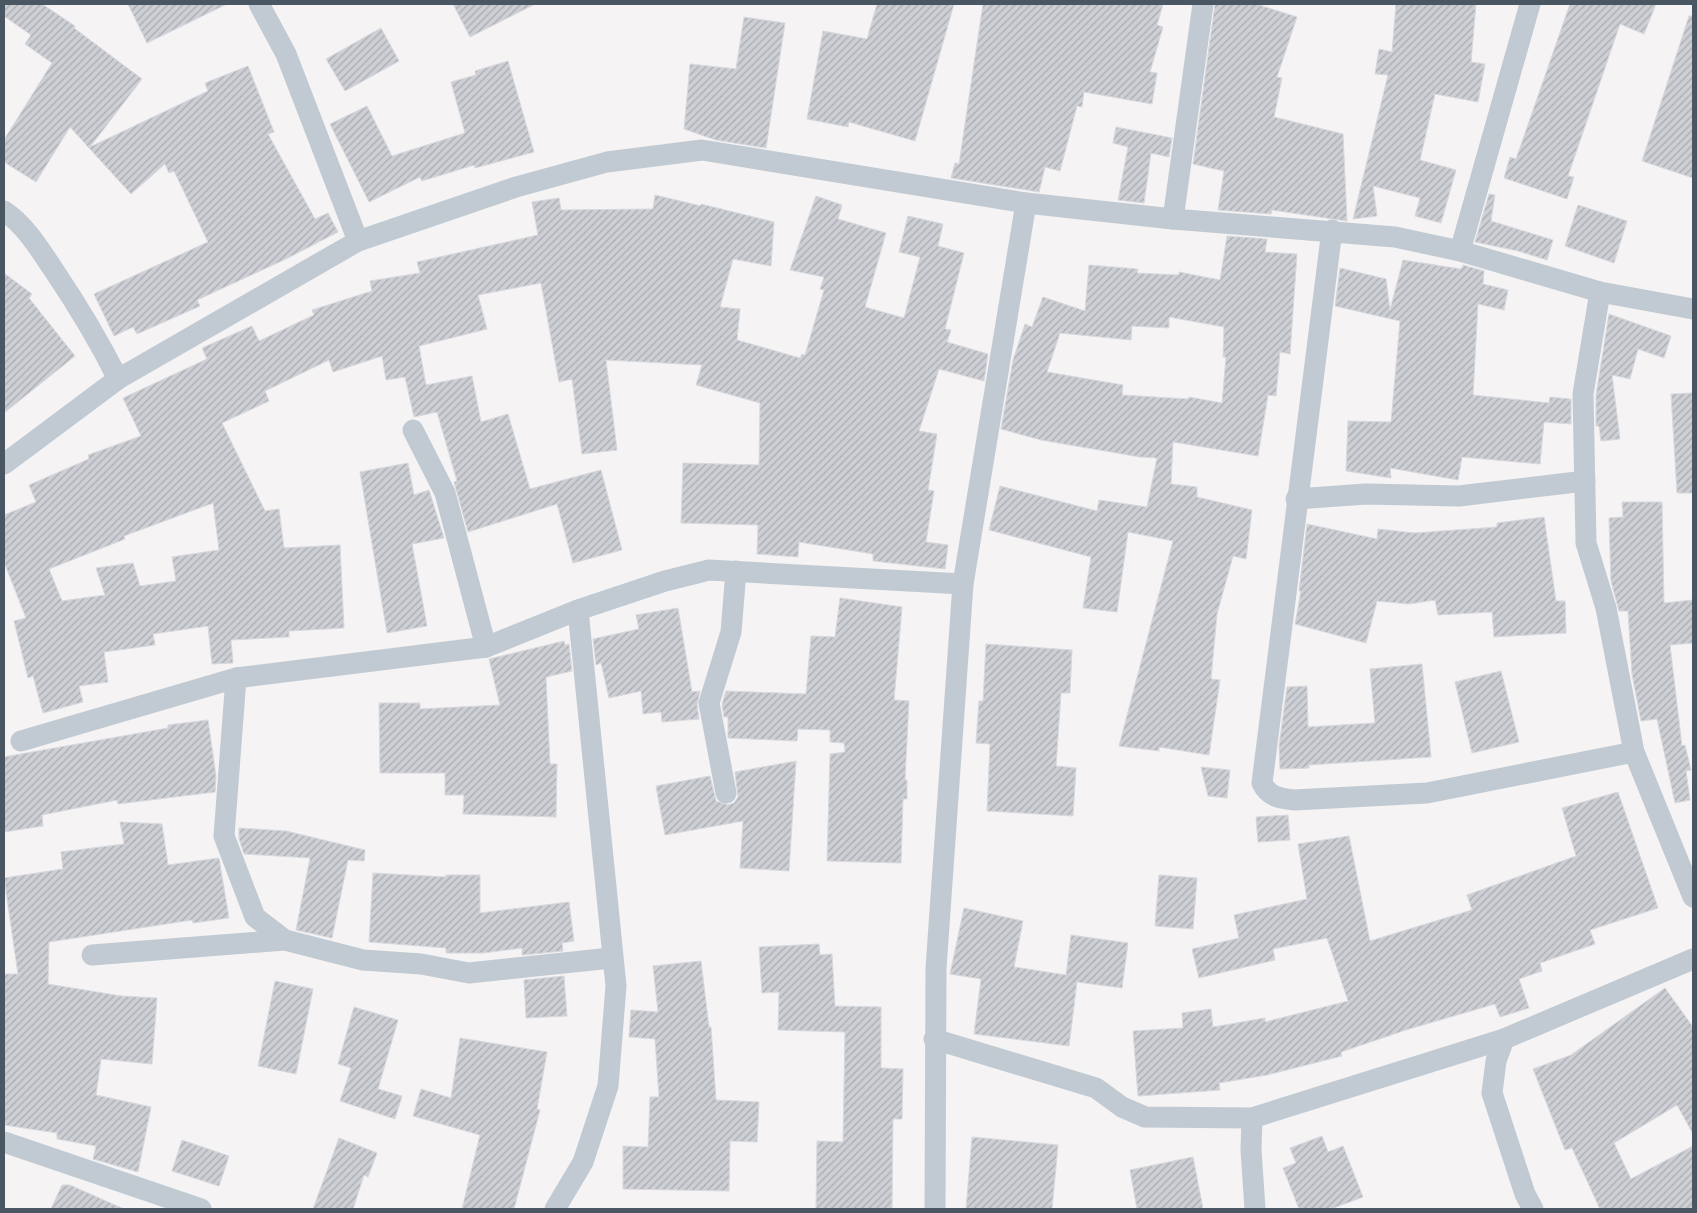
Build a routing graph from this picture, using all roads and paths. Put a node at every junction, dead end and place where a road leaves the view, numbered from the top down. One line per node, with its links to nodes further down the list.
1 (259, 4): 8 (street)
2 (1203, 4): 6 (street)
3 (1530, 4): 9 (street)
4 (1026, 203): 6 (street); 8 (street); 18 (street)
5 (4, 211): 12 (street)
6 (1173, 219): 7 (street)
7 (1332, 230): 9 (street); 16 (street)
8 (358, 242): 12 (street)
9 (1460, 251): 10 (street)
10 (1600, 292): 11 (street); 15 (street)
11 (1693, 309)
12 (118, 379): 14 (street)
13 (413, 430): 20 (street)
14 (4, 464)
15 (1585, 481): 16 (street); 23 (street)
16 (1296, 500): 23 (street)
17 (736, 571): 18 (street); 19 (street); 24 (street)
18 (963, 584): 30 (street)
19 (578, 610): 20 (street); 28 (street)
20 (486, 647): 21 (street)
21 (236, 678): 22 (street); 26 (street)
22 (21, 741)
23 (1634, 752): 25 (street)
24 (726, 793)
25 (1693, 897)
26 (285, 940): 27 (street); 28 (street)
27 (92, 954)
28 (611, 958): 35 (street)
29 (1693, 959): 31 (street)
30 (934, 1039): 32 (street); 36 (street)
31 (1504, 1039): 32 (street); 38 (street)
32 (1252, 1118): 37 (street)
33 (4, 1142): 34 (street)
34 (201, 1209)
35 (556, 1209)
36 (935, 1209)
37 (1255, 1209)
38 (1533, 1209)

